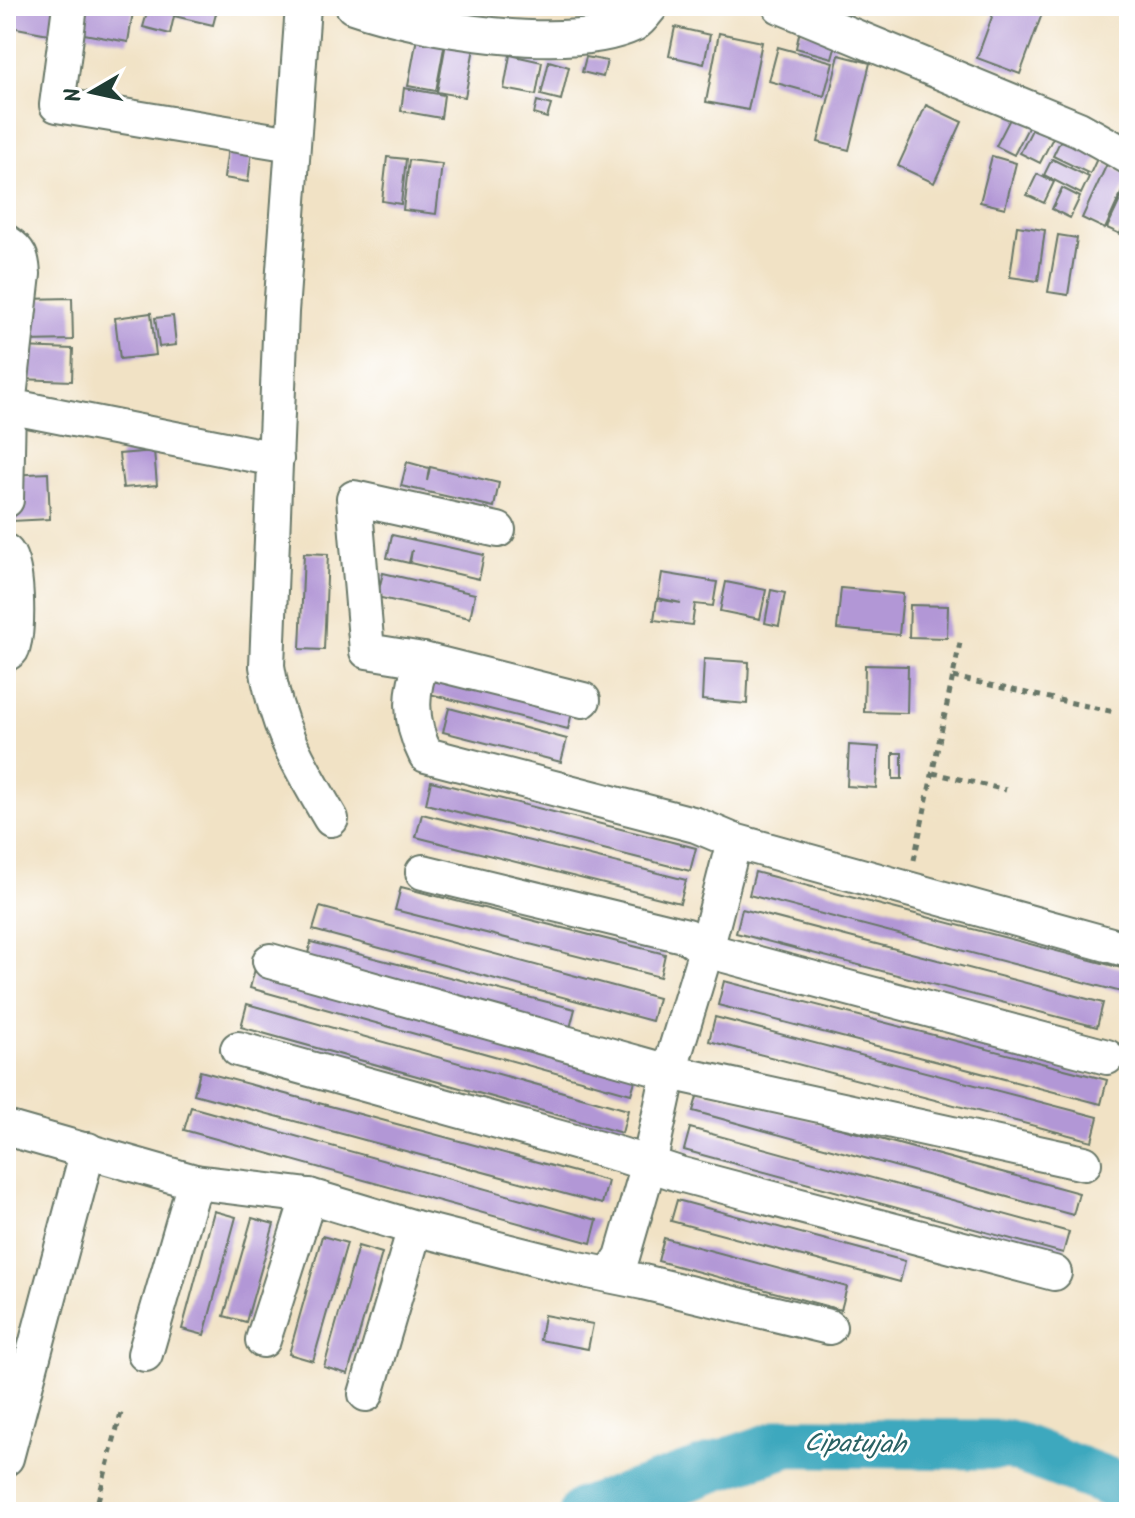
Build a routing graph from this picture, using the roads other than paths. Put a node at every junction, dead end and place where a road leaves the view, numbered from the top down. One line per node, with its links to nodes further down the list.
1 (70, 6): 6 (street)
2 (303, 6): 6 (street)
3 (353, 6): 4 (street)
4 (651, 6)
5 (780, 6): 7 (street)
6 (292, 144): 10 (street)
7 (1129, 157)
8 (6, 242): 9 (street)
9 (8, 406): 10 (street); 11 (street)
10 (276, 459): 17 (street)
11 (6, 500)
12 (498, 530): 15 (street)
13 (6, 552): 14 (street)
14 (6, 654)
15 (423, 660): 16 (street); 18 (street)
16 (583, 700)
17 (331, 819)
18 (734, 841): 20 (street); 21 (street)
19 (423, 872): 20 (street)
20 (706, 950): 24 (street); 25 (street)
21 (1129, 950)
22 (270, 961): 25 (street)
23 (238, 1049): 29 (street)
24 (1107, 1057)
25 (669, 1072): 28 (street); 29 (street)
26 (6, 1128): 27 (street)
27 (88, 1150): 30 (street); 39 (street)
28 (1084, 1163)
29 (649, 1164): 33 (street); 34 (street)
30 (195, 1182): 31 (street); 37 (street)
31 (309, 1196): 32 (street); 36 (street)
32 (415, 1228): 34 (street); 38 (street)
33 (1054, 1273)
34 (610, 1275): 35 (street)
35 (829, 1327)
36 (263, 1340)
37 (145, 1354)
38 (366, 1394)
39 (6, 1458)

